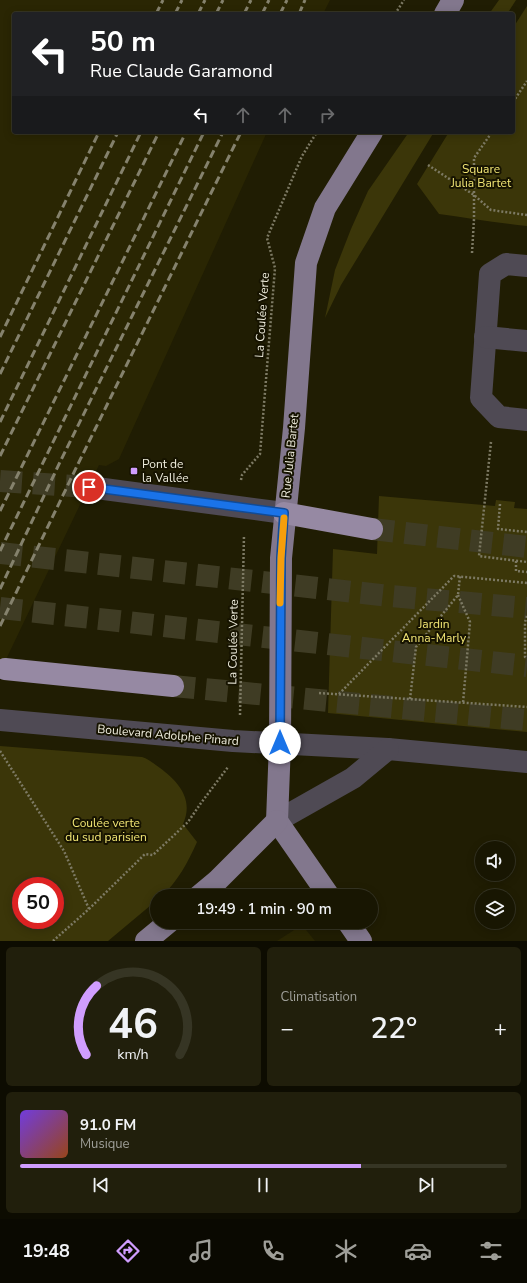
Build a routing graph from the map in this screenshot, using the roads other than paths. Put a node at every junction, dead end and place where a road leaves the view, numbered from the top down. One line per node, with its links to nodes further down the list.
1 (453, 0): 2 (main road)
2 (445, 12)
3 (371, 134): 9 (main road, Rue Julia Bartet)
4 (527, 266): 5 (street)
5 (485, 337): 6 (street); 7 (street)
6 (527, 341)
7 (527, 420)
8 (89, 487): 9 (street)
9 (284, 513): 10 (highway); 14 (main road, Rue Julia Bartet)
10 (372, 529)
11 (5, 669): 12 (highway)
12 (173, 686)
13 (0, 720): 14 (street, Boulevard Adolphe Pinard)
14 (280, 743): 15 (street, Boulevard Adolphe Pinard); 17 (main road, Rue Julia Bartet)
15 (388, 748): 16 (street, Boulevard Adolphe Pinard); 17 (street)
16 (527, 762)
17 (277, 821): 18 (main road); 19 (main road)
18 (207, 889)
19 (324, 889)
20 (161, 929): 22 (main road)
21 (353, 929): 23 (main road)
22 (146, 941)
23 (361, 941)

